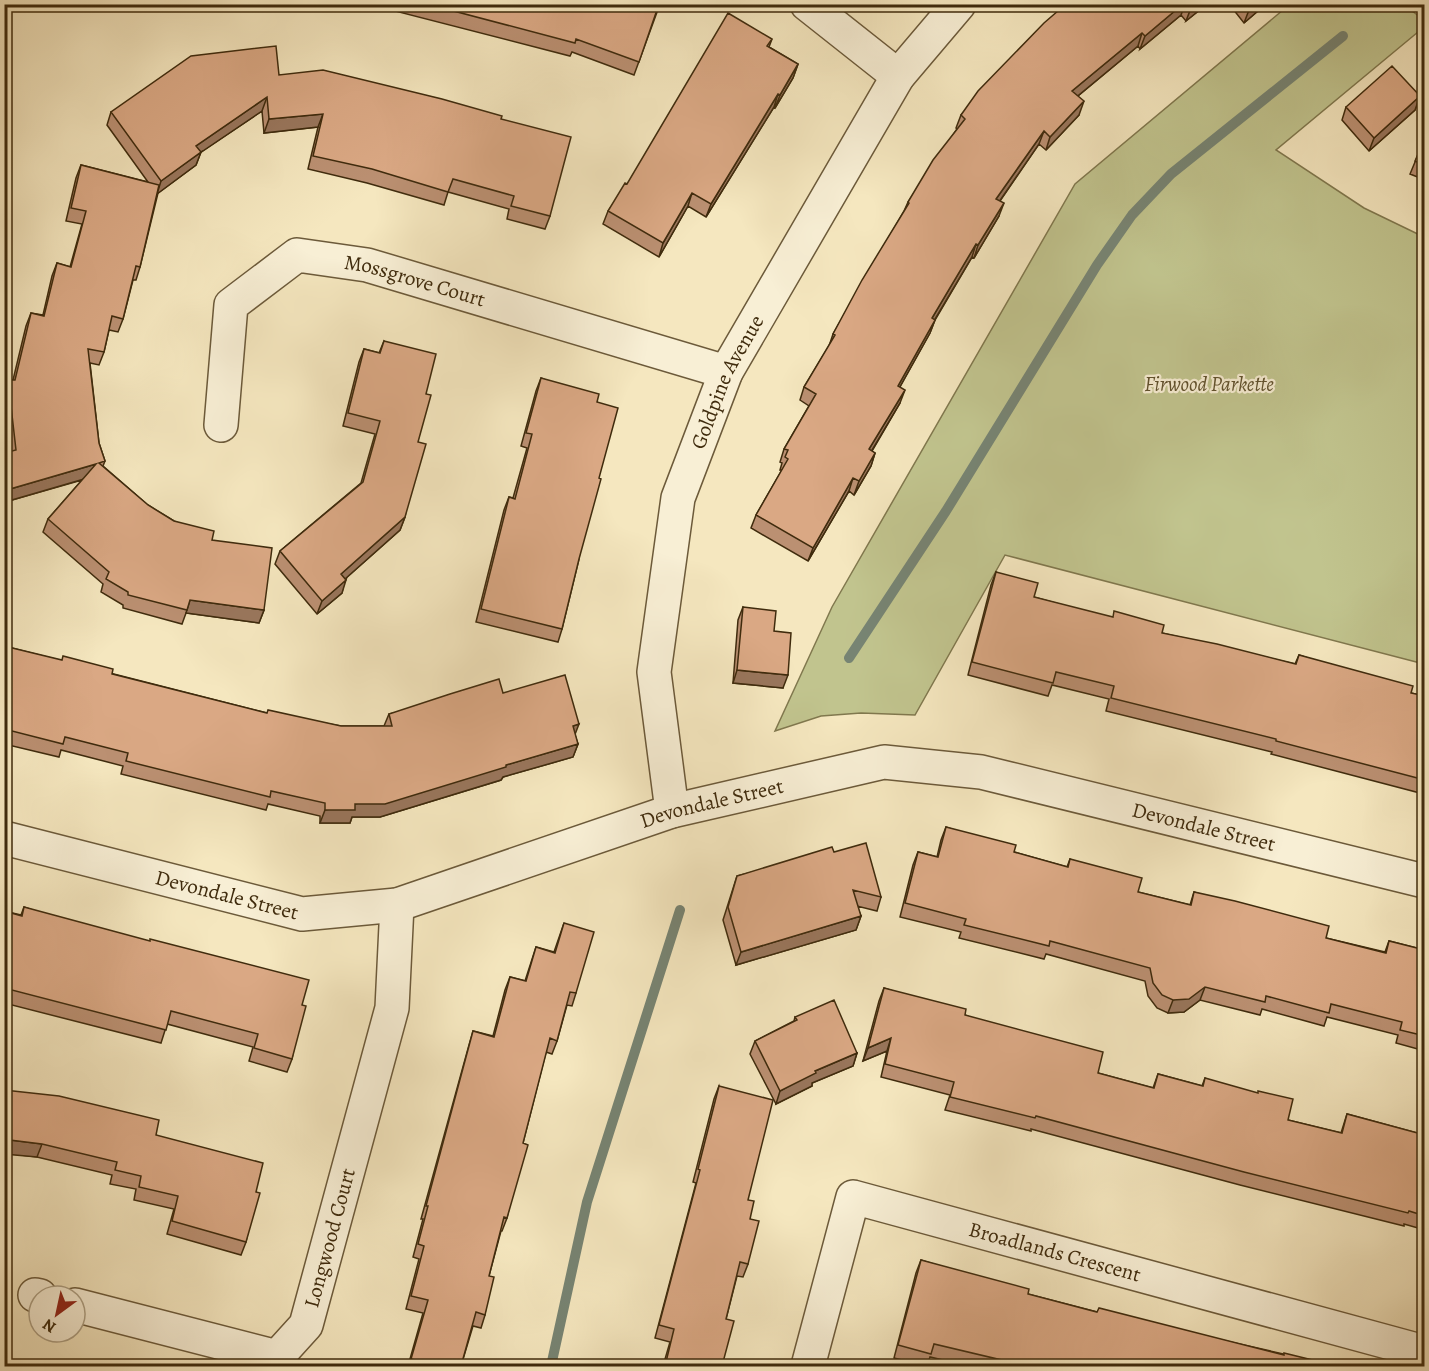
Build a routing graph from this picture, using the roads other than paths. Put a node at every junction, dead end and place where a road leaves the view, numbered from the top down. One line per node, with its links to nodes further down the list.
1 (807, 4): 3 (street)
2 (959, 4): 3 (street, Goldpine Avenue)
3 (898, 76): 4 (street, Goldpine Avenue)
4 (726, 372): 5 (street, Mossgrove Court); 6 (street, Goldpine Avenue)
5 (221, 425)
6 (672, 812): 8 (street, Devondale Street); 9 (street, Devondale Street)
7 (4, 838): 9 (street, Devondale Street)
8 (1425, 881)
9 (397, 905): 10 (street, Longwood Court)
10 (87, 1308)
11 (1425, 1352): 12 (street, Broadlands Crescent)
12 (808, 1366)

